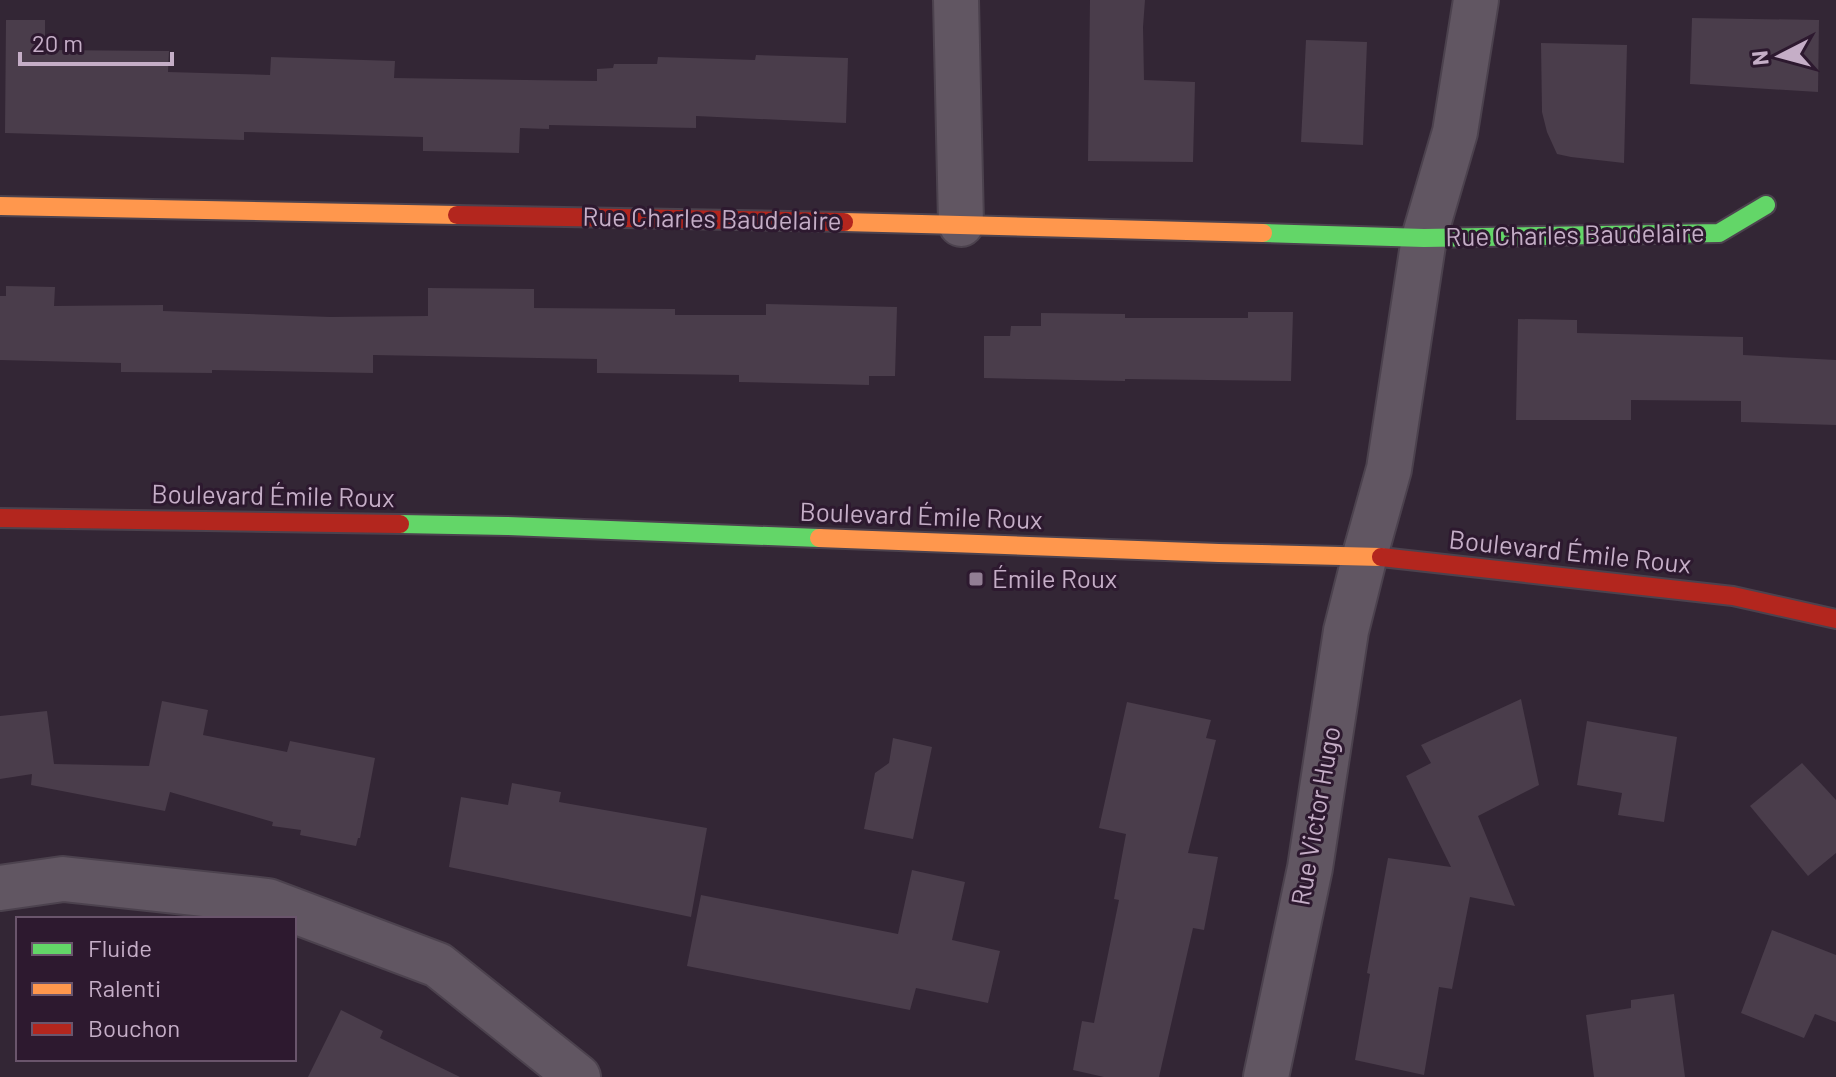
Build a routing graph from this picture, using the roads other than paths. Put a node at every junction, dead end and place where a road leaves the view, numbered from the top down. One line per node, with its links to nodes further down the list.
1 (956, 0): 5 (street)
2 (1476, 0): 6 (street)
3 (1766, 205): 6 (main road, Rue Charles Baudelaire)
4 (0, 206): 5 (main road, Rue Charles Baudelaire)
5 (961, 224): 6 (main road, Rue Charles Baudelaire)
6 (1424, 238): 8 (street, Rue Charles Baudelaire)
7 (0, 518): 8 (main road, Boulevard Émile Roux)
8 (1365, 555): 9 (main road, Boulevard Émile Roux); 12 (street, Rue Victor Hugo)
9 (1836, 619)
10 (0, 888): 11 (street)
11 (578, 1077)
12 (1266, 1077)

